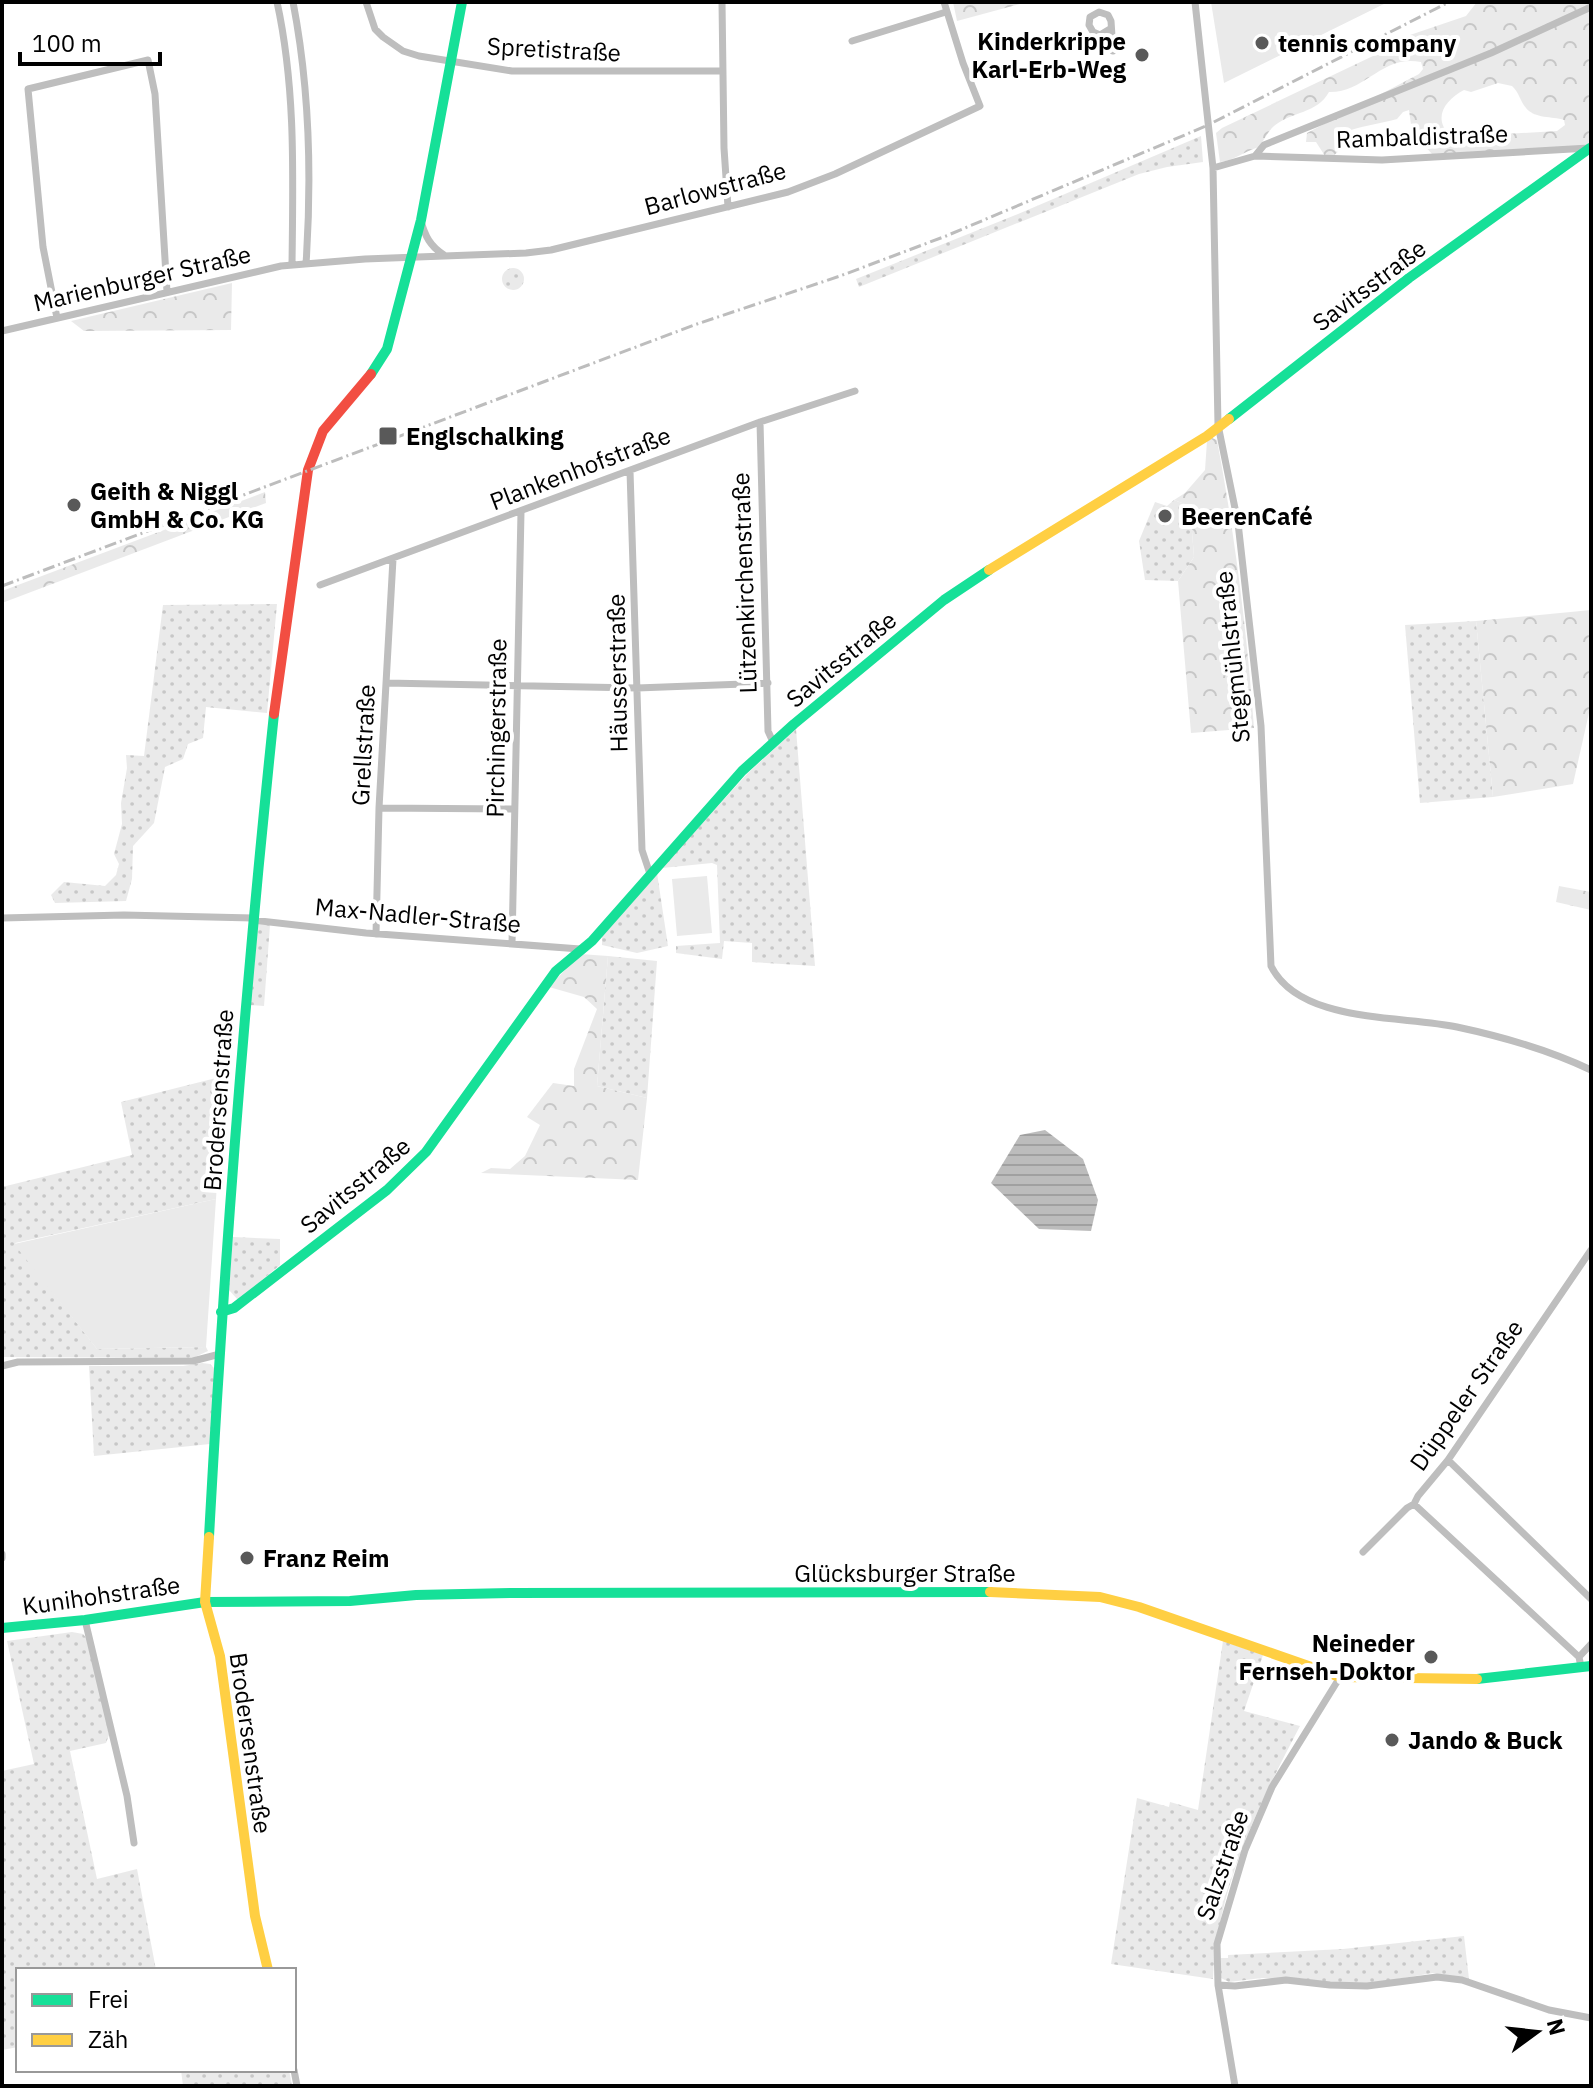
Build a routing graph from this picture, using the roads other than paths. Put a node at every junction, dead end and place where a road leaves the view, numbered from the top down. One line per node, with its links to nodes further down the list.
1 (277, 2): 25 (street)
2 (293, 2): 24 (street)
3 (366, 2): 15 (street, Spretistraße)
4 (462, 2): 15 (street, Brodersenstraße)
5 (722, 2): 16 (street)
6 (944, 2): 10 (street)
7 (1195, 2): 19 (street, Stegmühlstraße)
8 (1108, 4): 11 (street)
9 (1591, 7): 18 (street)
10 (946, 12): 13 (street); 20 (street, Barlowstraße)
11 (1106, 13): 12 (street); 12 (street)
12 (1110, 29): 14 (street)
13 (852, 41)
14 (1113, 51)
15 (450, 61): 16 (street, Spretistraße); 21 (street, Brodersenstraße)
16 (722, 71): 20 (street)
17 (1590, 148): 18 (street, Rambaldistraße); 31 (street, Savitsstraße)
18 (1255, 156): 19 (street)
19 (1213, 168): 31 (street, Stegmühlstraße)
20 (728, 207): 22 (street, Barlowstraße)
21 (421, 220): 22 (street); 23 (street, Brodersenstraße)
22 (446, 257): 23 (street, Barlowstraße)
23 (409, 258): 24 (street, Barlowstraße); 45 (street, Brodersenstraße)
24 (306, 264): 25 (street, Barlowstraße)
25 (292, 265): 26 (street, Marienburger Straße)
26 (167, 292): 27 (street, Marienburger Straße); 27 (street)
27 (57, 318): 28 (street, Marienburger Straße)
28 (2, 331)
29 (855, 391): 30 (street, Plankenhofstraße)
30 (760, 422): 32 (street, Plankenhofstraße); 37 (street, Lützenkirchenstraße)
31 (1218, 425): 40 (street, Savitsstraße); 49 (street, Stegmühlstraße)
32 (630, 471): 33 (street, Plankenhofstraße); 39 (street, Häusserstraße)
33 (521, 512): 34 (street, Plankenhofstraße); 38 (street, Pirchingerstraße)
34 (393, 559): 35 (street, Plankenhofstraße); 36 (street, Grellstraße)
35 (320, 585)
36 (386, 683): 38 (street); 41 (street, Grellstraße)
37 (768, 683): 39 (street); 40 (street, Lützenkirchenstraße)
38 (517, 685): 39 (street); 42 (street, Pirchingerstraße)
39 (637, 688): 43 (street, Häusserstraße)
40 (773, 742): 43 (street, Savitsstraße)
41 (379, 808): 42 (street); 46 (street, Grellstraße)
42 (514, 809): 47 (street, Pirchingerstraße)
43 (650, 874): 48 (street, Savitsstraße)
44 (2, 918): 45 (street, Max-Nadler-Straße)
45 (252, 919): 46 (street, Max-Nadler-Straße); 52 (street, Brodersenstraße)
46 (376, 934): 47 (street, Max-Nadler-Straße)
47 (512, 944): 48 (street, Max-Nadler-Straße)
48 (580, 949): 52 (street, Savitsstraße)
49 (1591, 1070)
50 (1591, 1250): 51 (street, Düppeler Straße)
51 (1588, 1262): 55 (street, Düppeler Straße)
52 (221, 1312): 53 (street, Brodersenstraße)
53 (220, 1354): 54 (street); 59 (street, Brodersenstraße)
54 (2, 1366)
55 (1448, 1460): 56 (street, Düppeler Straße); 58 (street)
56 (1414, 1504): 57 (street, Düppeler Straße); 63 (street)
57 (1363, 1552)
58 (1591, 1599)
59 (205, 1602): 60 (street, Kunihohstraße); 64 (street, Glücksburger Straße); 66 (street, Brodersenstraße)
60 (85, 1620): 61 (street, Kunihohstraße); 65 (street)
61 (2, 1628)
62 (1591, 1644): 63 (street)
63 (1584, 1663): 64 (street, Glücksburger Straße)
64 (1340, 1677): 67 (street, Salzstraße)
65 (134, 1843)
66 (268, 1968)
67 (1218, 1985): 68 (street); 69 (street, Salzstraße)
68 (1591, 2018)
69 (1235, 2086)

